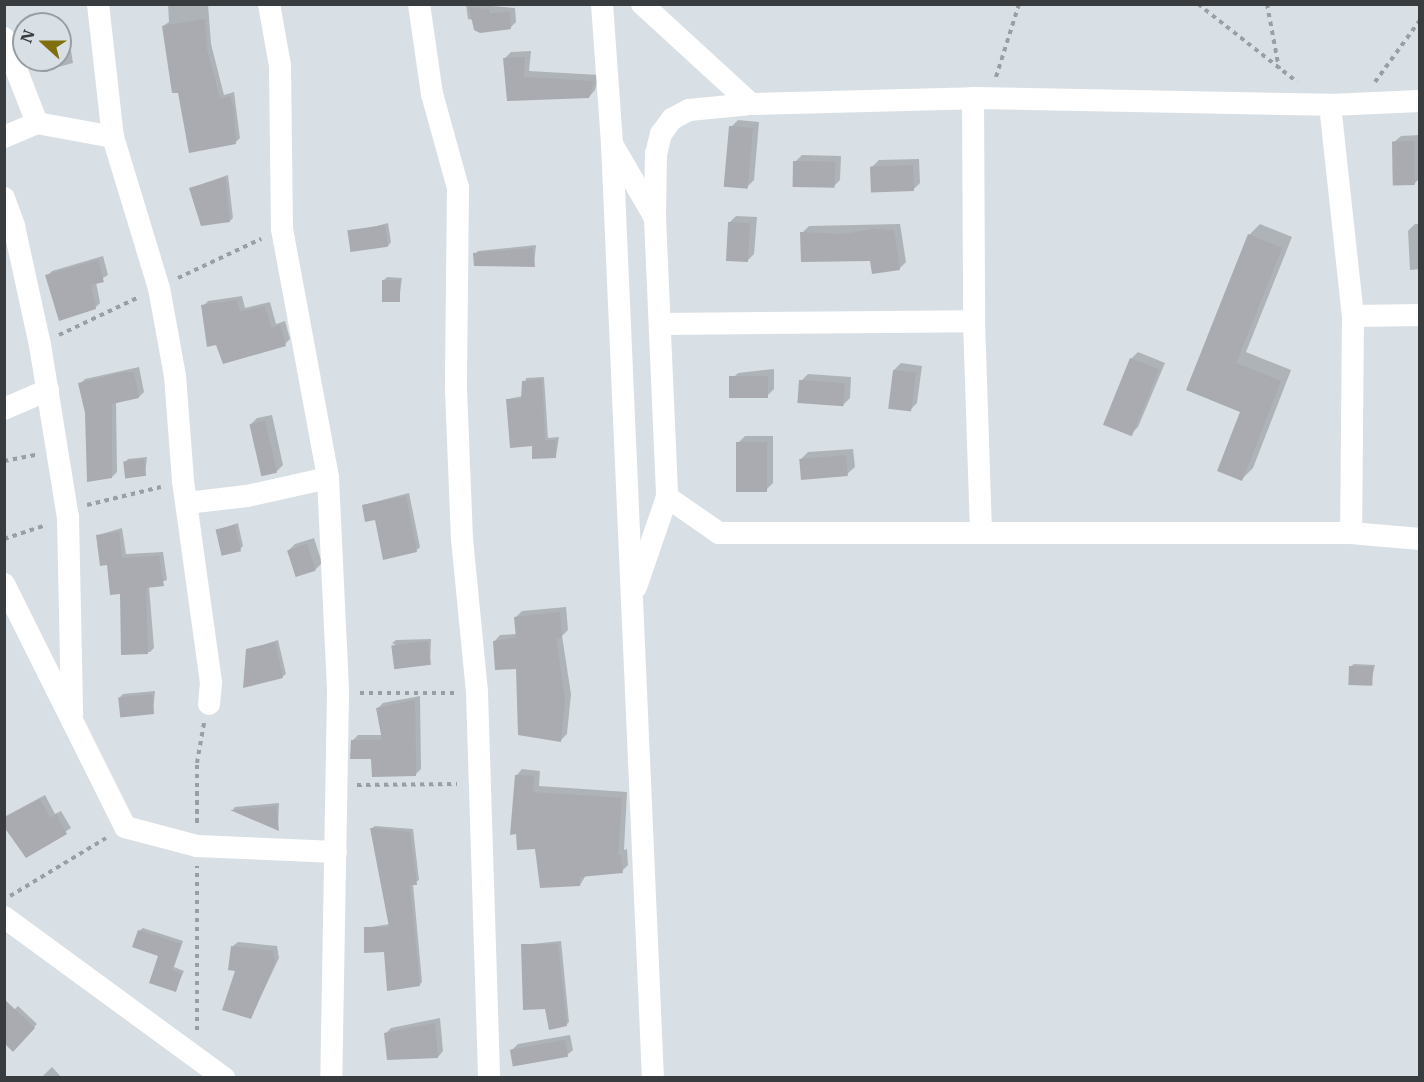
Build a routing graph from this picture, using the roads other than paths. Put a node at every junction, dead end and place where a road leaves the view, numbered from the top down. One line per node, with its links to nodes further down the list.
1 (98, 4): 13 (street)
2 (269, 4): 23 (street)
3 (419, 4): 37 (street)
4 (602, 4): 14 (street)
5 (642, 4): 9 (street)
6 (4, 39): 11 (street)
7 (973, 98): 9 (street); 10 (street); 19 (street)
8 (1419, 101): 10 (street)
9 (751, 104): 16 (street)
10 (1330, 105): 18 (street)
11 (37, 123): 12 (street); 13 (street)
12 (4, 137)
13 (112, 137): 24 (street)
14 (612, 144): 16 (street); 30 (street)
15 (4, 198): 21 (street)
16 (655, 218): 20 (street)
17 (1419, 315): 18 (street)
18 (1353, 316): 27 (street)
19 (974, 321): 20 (street); 26 (street)
20 (660, 324): 25 (street)
21 (48, 390): 22 (street); 32 (street)
22 (4, 409)
23 (328, 478): 24 (street); 33 (street)
24 (185, 492): 31 (street)
25 (667, 497): 26 (street); 30 (street)
26 (981, 532): 27 (street)
27 (1351, 533): 28 (street)
28 (1419, 539)
29 (4, 584): 32 (street)
30 (632, 600): 38 (street)
31 (209, 704)
32 (72, 714): 33 (street)
33 (336, 852): 36 (street)
34 (4, 917): 35 (street)
35 (224, 1077)
36 (331, 1077)
37 (489, 1077)
38 (652, 1077)

